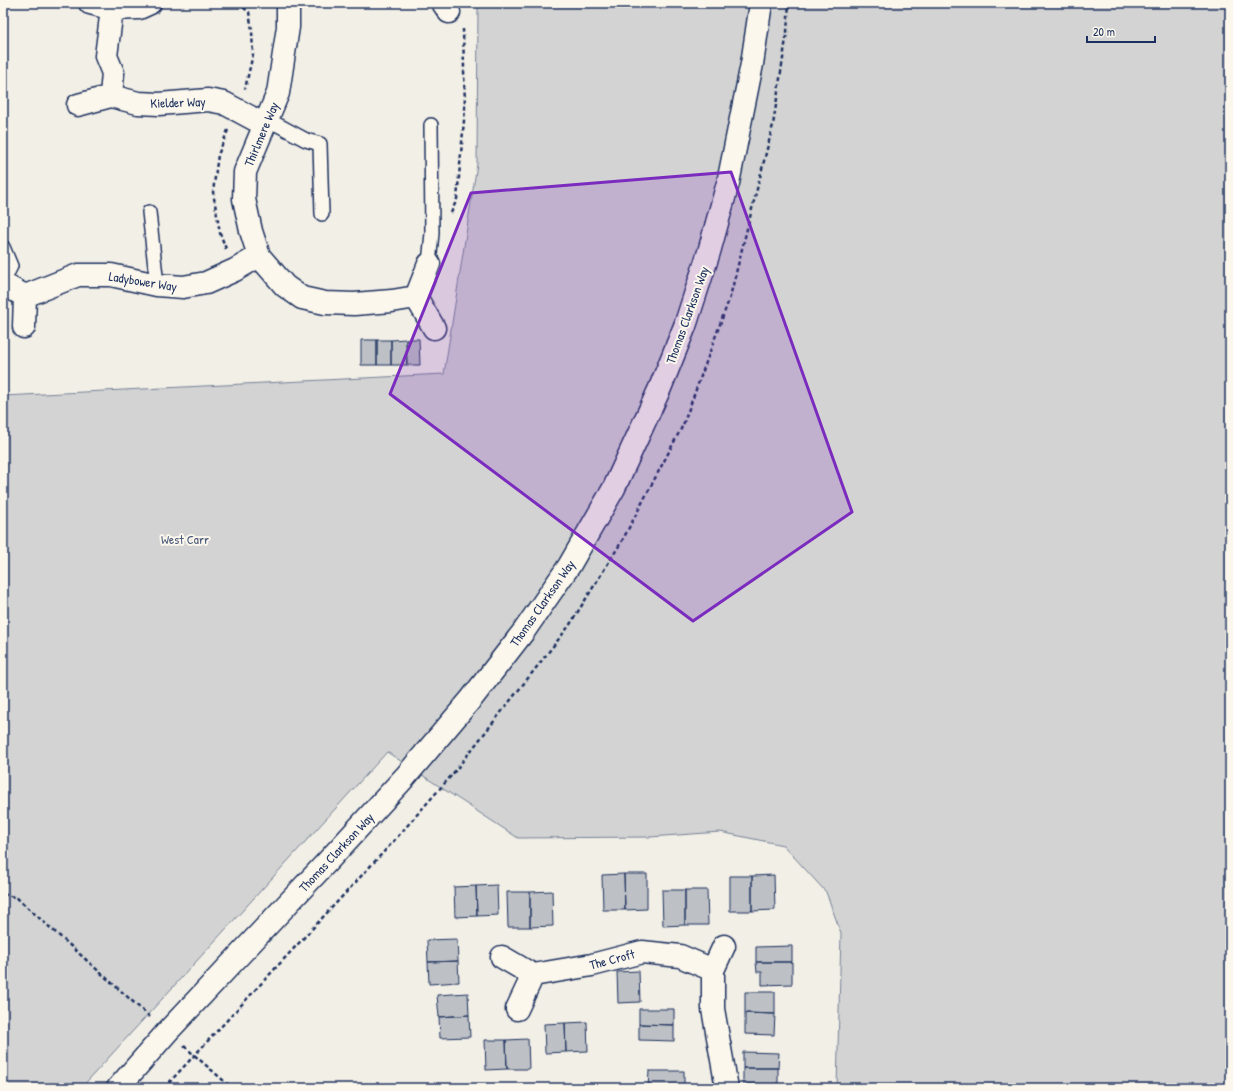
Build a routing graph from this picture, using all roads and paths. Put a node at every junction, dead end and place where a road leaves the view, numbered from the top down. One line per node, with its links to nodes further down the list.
1 (90, 3): 5 (main road)
2 (150, 3): 5 (main road)
3 (288, 3): 9 (main road, Thirlmere Way)
4 (761, 3): 29 (main road, Thomas Clarkson Way)
5 (112, 9): 7 (main road)
6 (452, 14): 13 (path)
7 (111, 96): 8 (main road, Kielder Way); 9 (main road, Kielder Way)
8 (78, 105)
9 (266, 122): 12 (lane); 15 (main road, Thirlmere Way)
10 (431, 125): 16 (lane)
11 (149, 212): 18 (lane)
12 (322, 214)
13 (451, 214)
14 (3, 247): 17 (lane)
15 (259, 256): 18 (main road, Ladybower Way); 20 (main road, Thirlmere Way)
16 (429, 264): 20 (main road)
17 (3, 283): 19 (main road)
18 (157, 285): 19 (main road, Ladybower Way)
19 (25, 296): 21 (main road)
20 (416, 297): 22 (main road)
21 (24, 327)
22 (434, 328)
23 (3, 894): 29 (path)
24 (724, 946): 26 (main road)
25 (502, 957): 27 (main road)
26 (713, 970): 27 (main road, The Croft); 32 (main road)
27 (533, 975): 28 (main road)
28 (518, 1009)
29 (167, 1032): 30 (main road, Thomas Clarkson Way); 31 (path)
30 (118, 1088)
31 (232, 1088)
32 (726, 1088)

